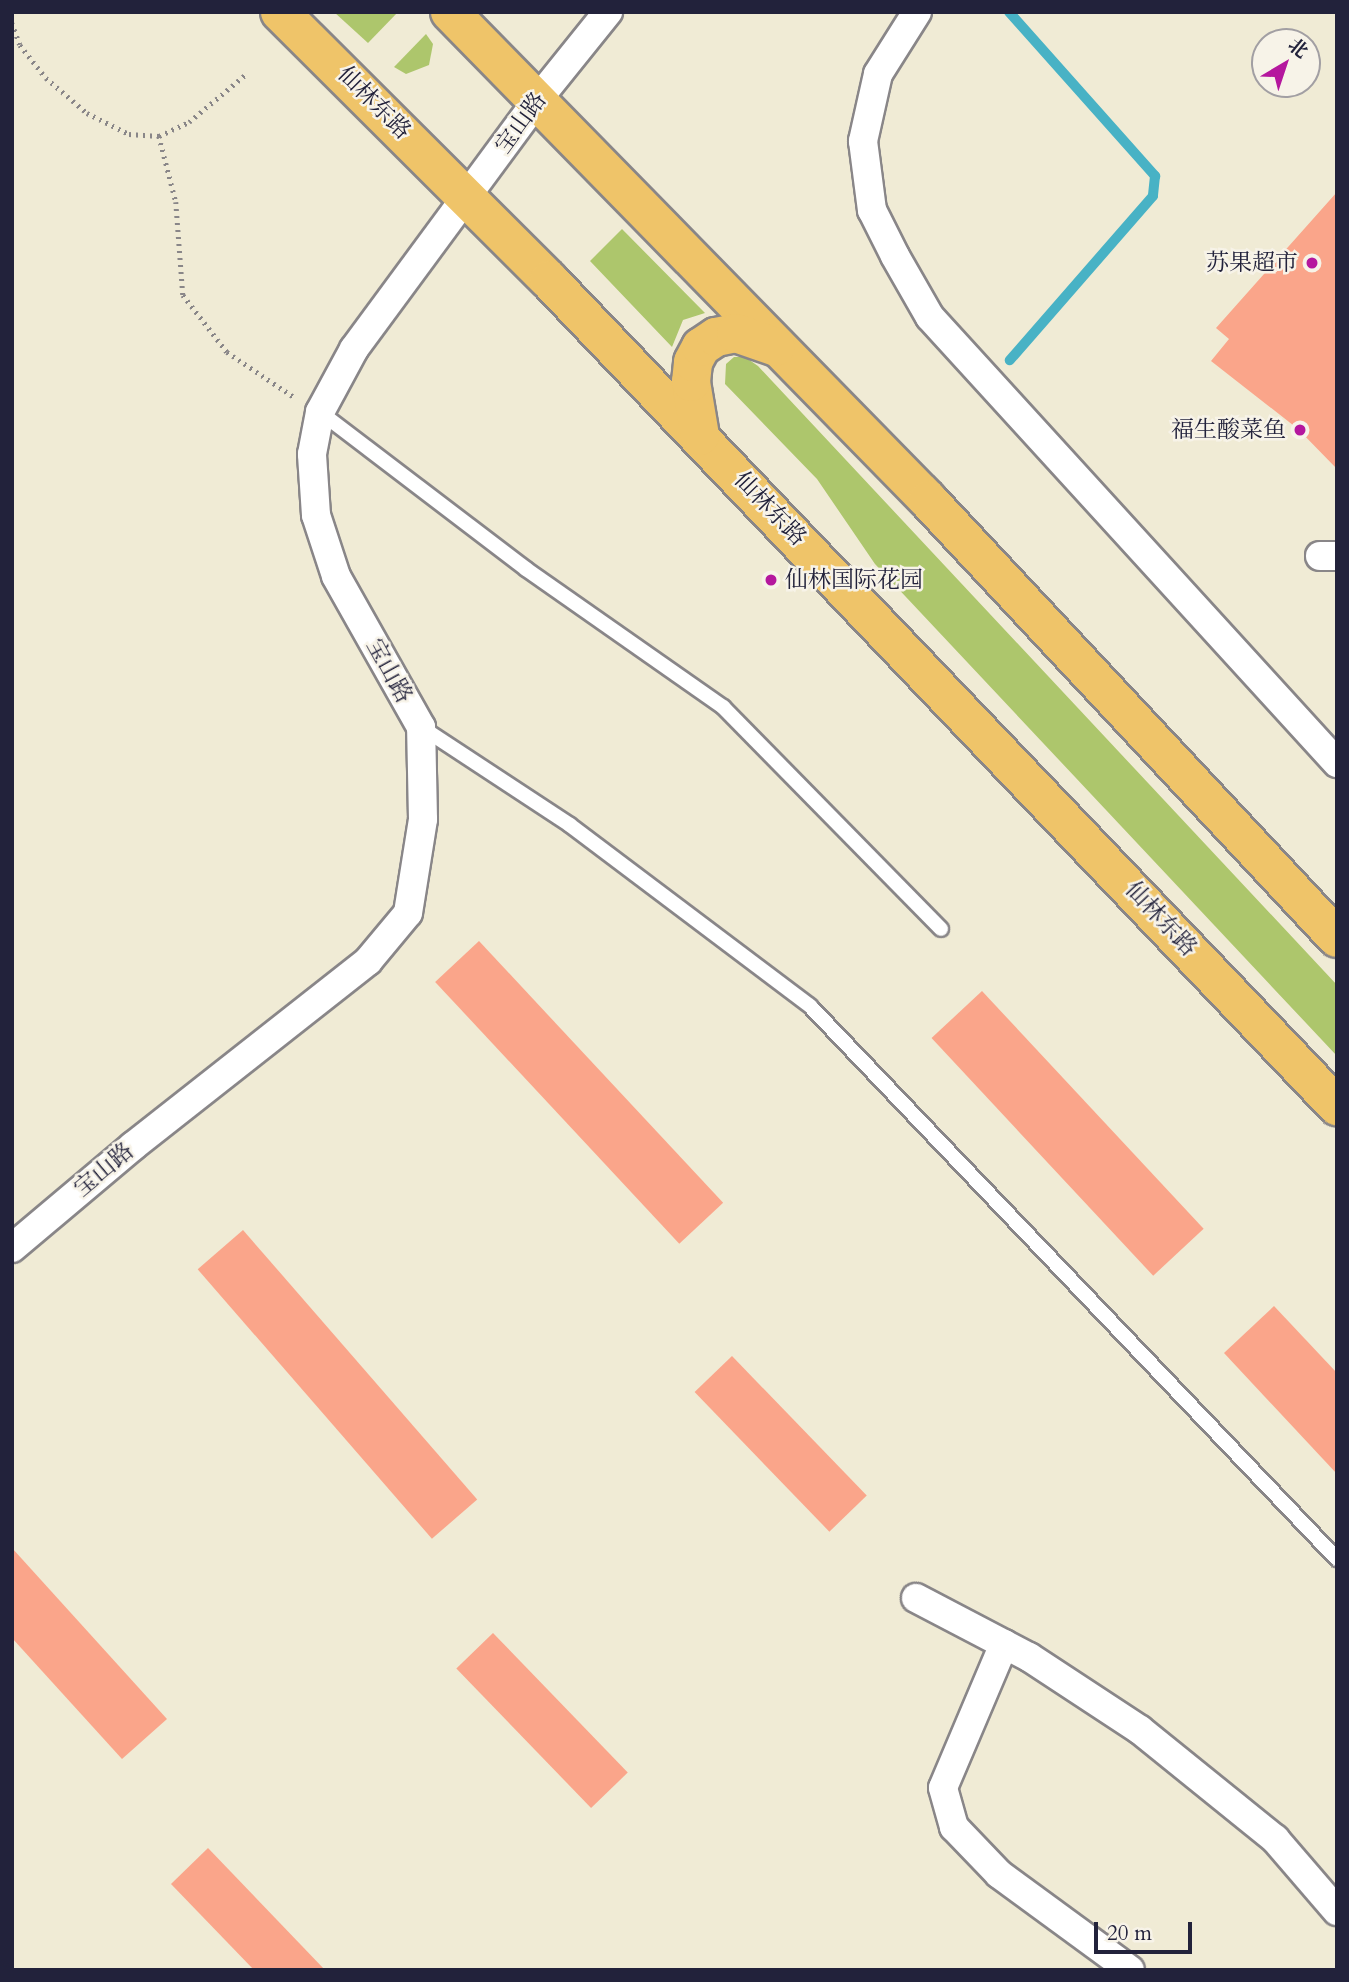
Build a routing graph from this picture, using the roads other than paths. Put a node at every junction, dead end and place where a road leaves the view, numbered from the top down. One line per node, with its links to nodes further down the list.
1 (280, 12): 6 (main road, 仙林东路)
2 (450, 12): 5 (main road)
3 (608, 12): 5 (street, 宝山路)
4 (916, 12): 11 (street)
5 (538, 99): 6 (street, 宝山路); 7 (main road)
6 (467, 198): 8 (street, 宝山路); 9 (main road, 仙林东路)
7 (781, 350): 9 (main road); 13 (main road)
8 (320, 412): 10 (street, 宝山路); 12 (lane)
9 (700, 436): 14 (main road, 仙林东路)
10 (421, 727): 15 (street, 宝山路); 16 (lane)
11 (1337, 764)
12 (941, 929)
13 (1337, 938)
14 (1337, 1106)
15 (12, 1248)
16 (1337, 1559)
17 (916, 1598): 18 (street)
18 (1004, 1644): 19 (street); 20 (street)
19 (1337, 1911)
20 (1130, 1970)

